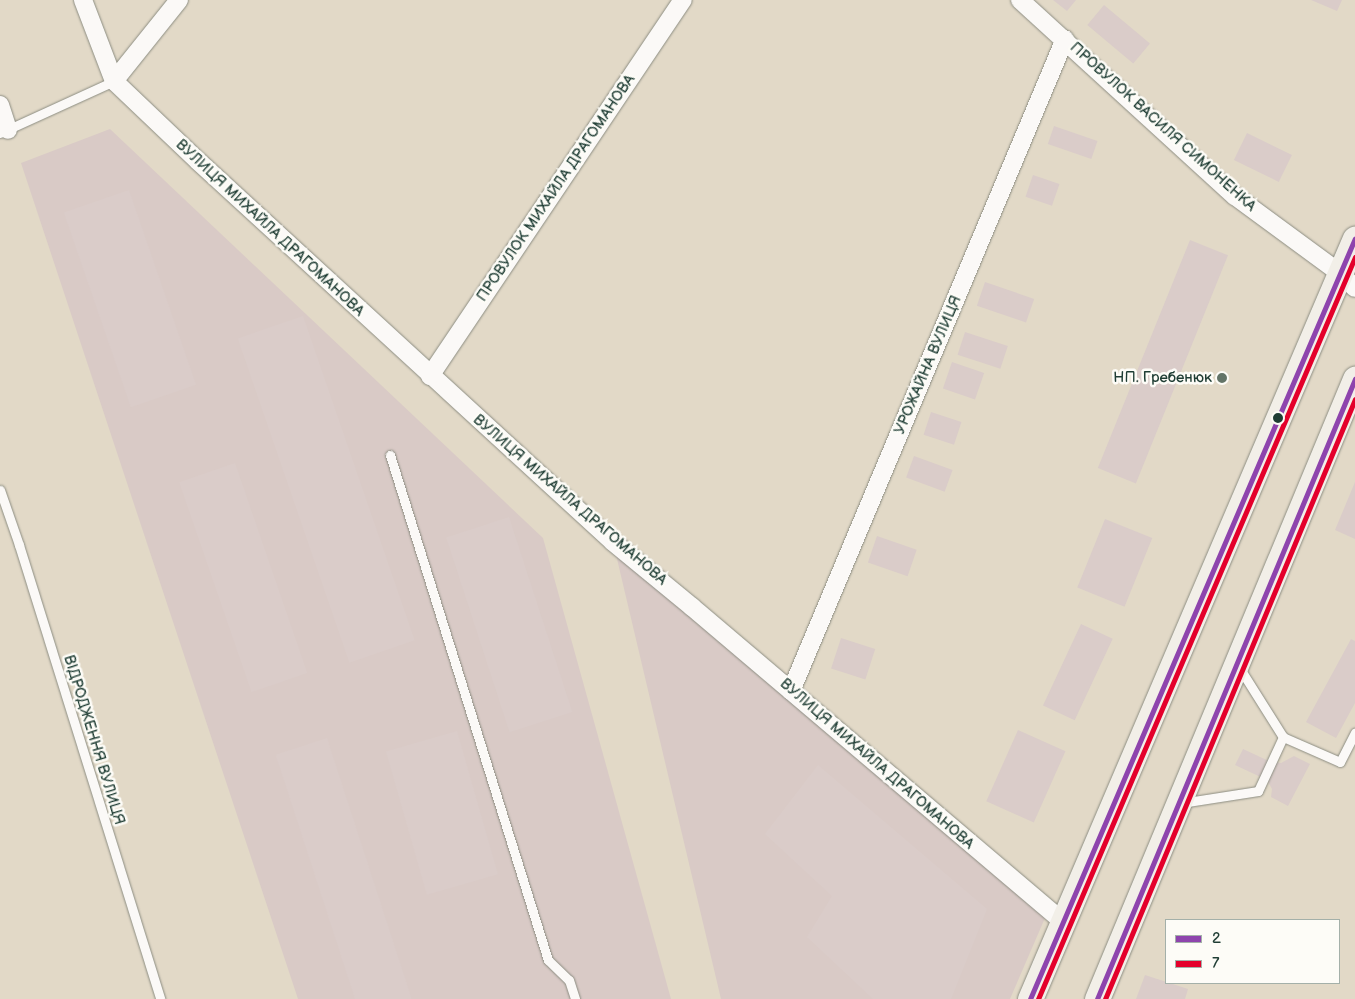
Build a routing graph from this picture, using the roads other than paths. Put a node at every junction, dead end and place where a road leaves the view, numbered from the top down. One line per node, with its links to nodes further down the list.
1 (83, 0): 6 (street)
2 (179, 0): 6 (street)
3 (682, 0): 11 (street, ПРОВУЛОК МИХАЙЛА ДРАГОМАНОВА)
4 (1020, 0): 5 (street, ПРОВУЛОК ВАСИЛЯ СИМОНЕНКА)
5 (1065, 39): 10 (street, ПРОВУЛОК ВАСИЛЯ СИМОНЕНКА); 16 (street, УРОЖАЙНА ВУЛИЦЯ)
6 (114, 81): 8 (lane); 11 (street, ВУЛИЦЯ МИХАЙЛА ДРАГОМАНОВА)
7 (0, 105): 8 (street)
8 (4, 132)
9 (1355, 238): 10 (street)
10 (1348, 280): 20 (street)
11 (430, 376): 16 (street, ВУЛИЦЯ МИХАЙЛА ДРАГОМАНОВА)
12 (1355, 379): 15 (street)
13 (390, 455): 22 (lane)
14 (0, 490): 21 (lane, ВІДРОДЖЕННЯ ВУЛИЦЯ)
15 (1237, 663): 18 (lane); 19 (street)
16 (791, 691): 20 (street, ВУЛИЦЯ МИХАЙЛА ДРАГОМАНОВА)
17 (1355, 733): 18 (lane)
18 (1283, 737): 19 (lane)
19 (1179, 804): 24 (street)
20 (1063, 922): 23 (street)
21 (160, 999)
22 (575, 999)
23 (1030, 999)
24 (1097, 999)

